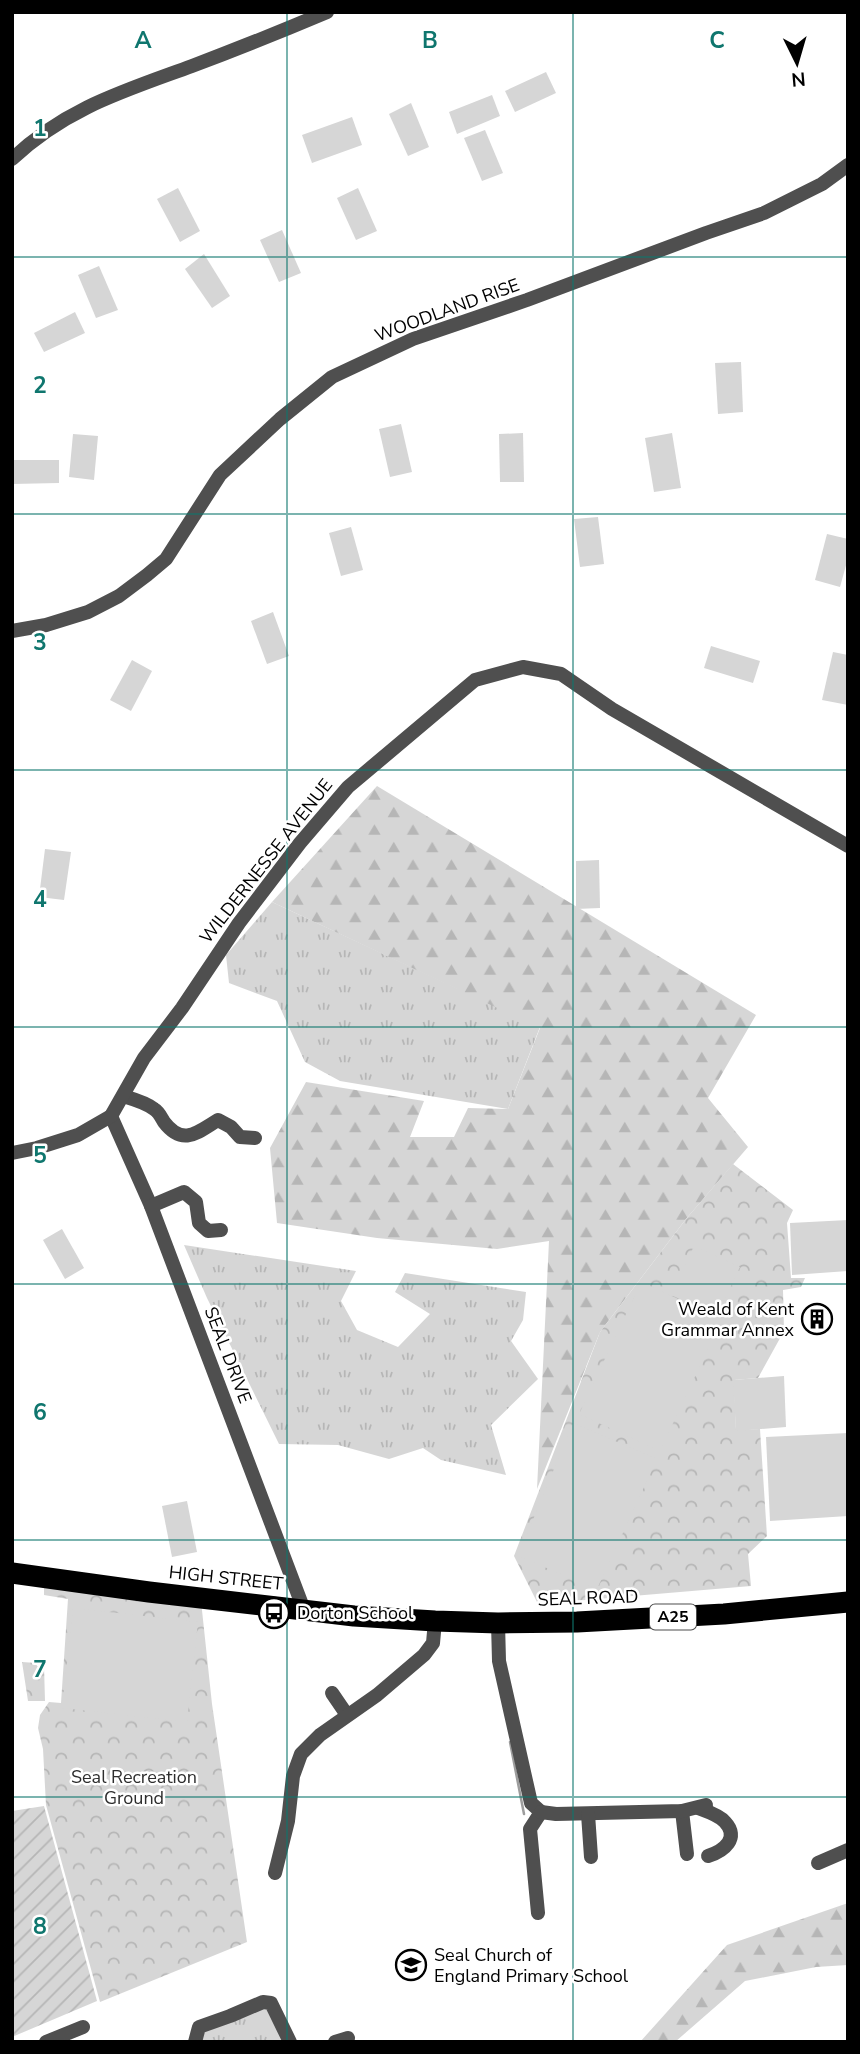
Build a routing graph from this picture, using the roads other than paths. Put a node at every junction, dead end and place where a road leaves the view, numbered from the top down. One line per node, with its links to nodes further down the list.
1 (327, 12): 2 (street)
2 (12, 159)
3 (848, 165): 4 (street, WOODLAND RISE)
4 (12, 631)
5 (848, 846): 6 (street, WILDERNESSE AVENUE)
6 (122, 1096): 7 (street, WILDERNESSE AVENUE); 8 (street)
7 (111, 1116): 9 (street); 10 (street, SEAL DRIVE)
8 (255, 1138)
9 (12, 1153)
10 (151, 1206): 11 (street); 14 (street, SEAL DRIVE)
11 (221, 1230)
12 (12, 1573): 14 (highway, HIGH STREET / A25)
13 (848, 1602): 16 (highway, SEAL ROAD / A25)
14 (304, 1610): 15 (highway, HIGH STREET / A25)
15 (435, 1621): 16 (highway, HIGH STREET / A25); 18 (street)
16 (498, 1623): 19 (street)
17 (332, 1693): 18 (street)
18 (347, 1716): 27 (street)
19 (541, 1811): 21 (street); 28 (street)
20 (682, 1811): 21 (street); 23 (street); 24 (street)
21 (588, 1814): 25 (street)
22 (848, 1850): 26 (street)
23 (687, 1854)
24 (708, 1856)
25 (591, 1857)
26 (818, 1863)
27 (275, 1873)
28 (538, 1913)
29 (83, 2026): 30 (street)
30 (46, 2042)
31 (195, 2042): 32 (street)
32 (290, 2042)

